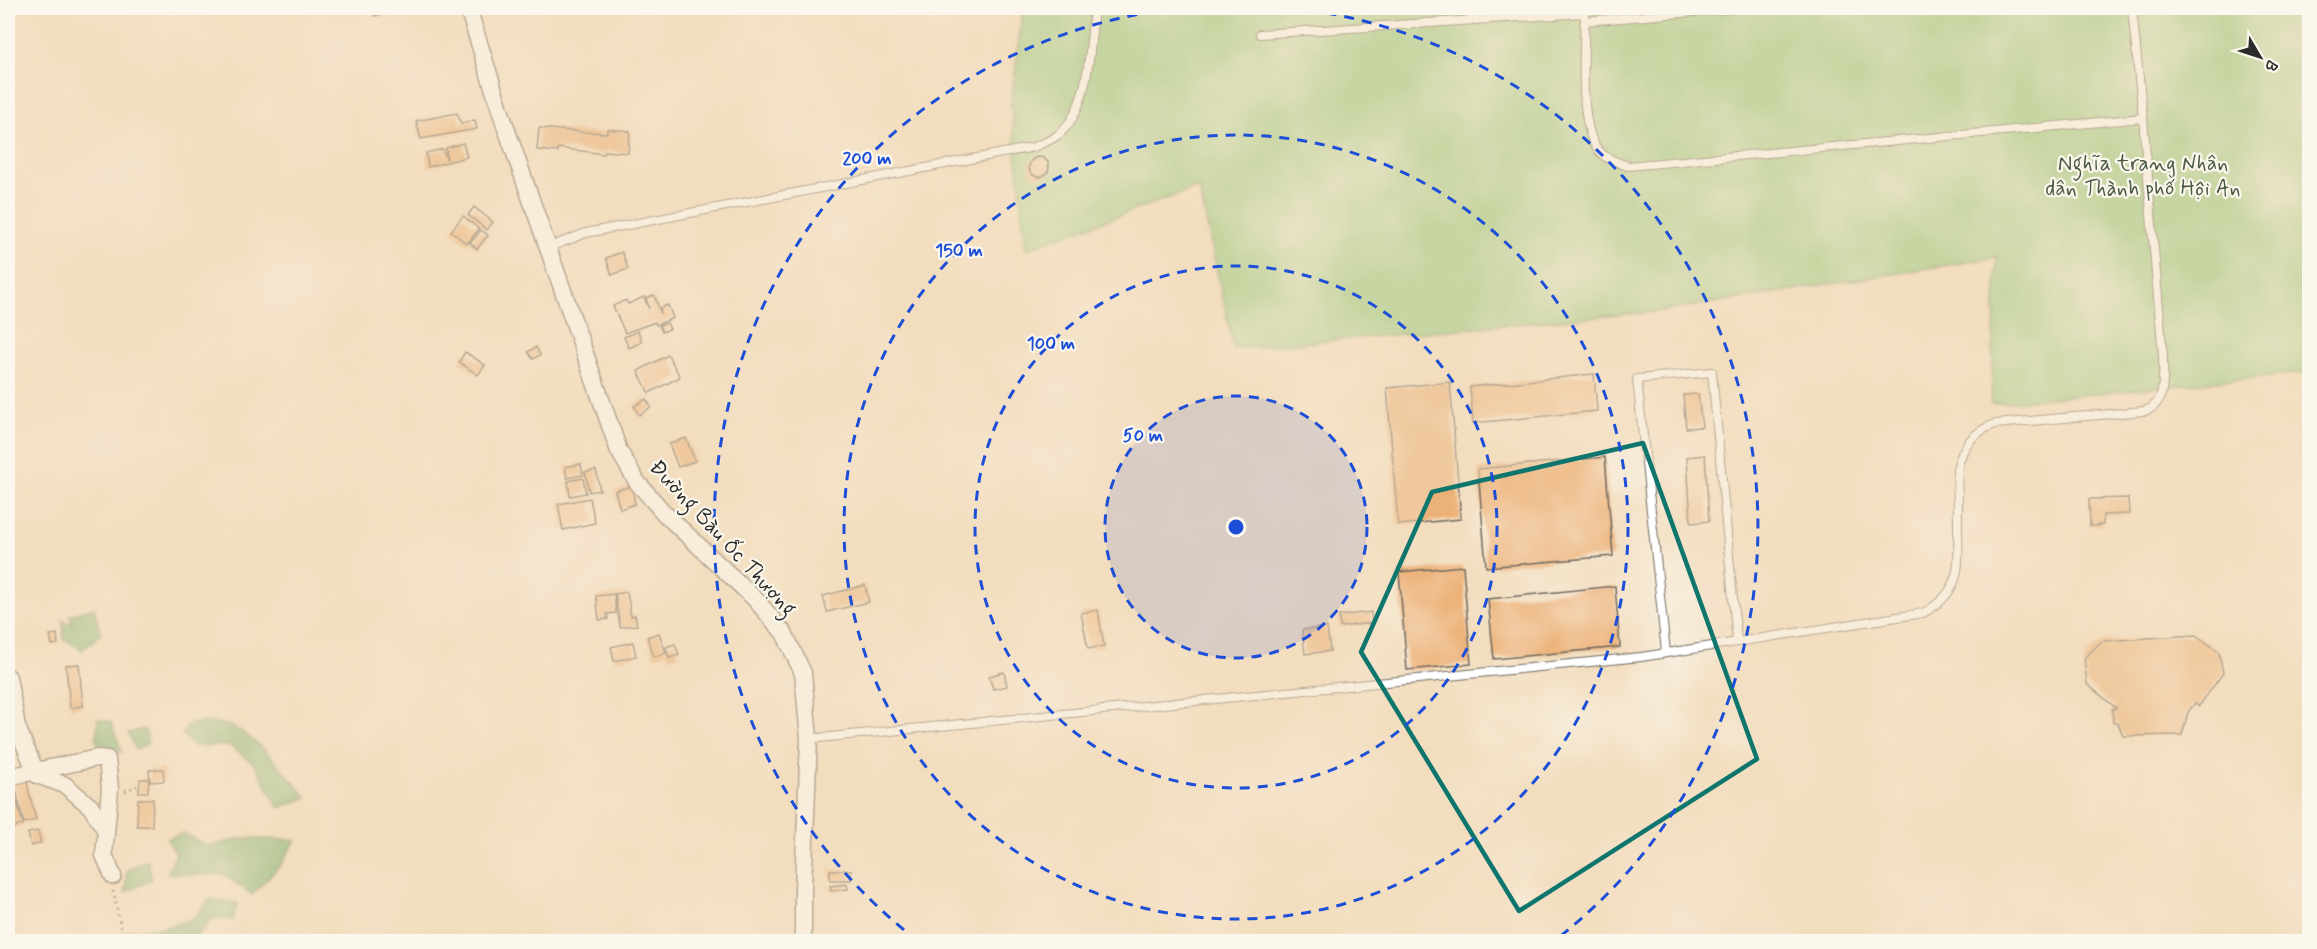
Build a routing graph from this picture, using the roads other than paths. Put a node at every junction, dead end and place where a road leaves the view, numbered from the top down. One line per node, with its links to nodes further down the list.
1 (468, 8): 10 (street, Đường Bàu Ốc Thượng)
2 (1094, 8): 10 (lane)
3 (1277, 8): 6 (lane)
4 (1741, 8): 7 (lane)
5 (2132, 8): 9 (lane)
6 (1258, 9)
7 (1585, 14): 8 (lane); 9 (lane)
8 (1260, 33)
9 (2143, 118): 11 (lane)
10 (547, 248): 14 (street, Đường Bàu Ốc Thượng)
11 (1737, 642): 12 (lane); 12 (lane)
12 (1666, 652): 14 (lane)
13 (8, 677): 15 (street)
14 (809, 739): 19 (street, Đường Bàu Ốc Thượng)
15 (35, 770): 16 (street); 17 (street); 17 (street)
16 (8, 777)
17 (106, 831): 18 (street)
18 (112, 876)
19 (803, 942)

